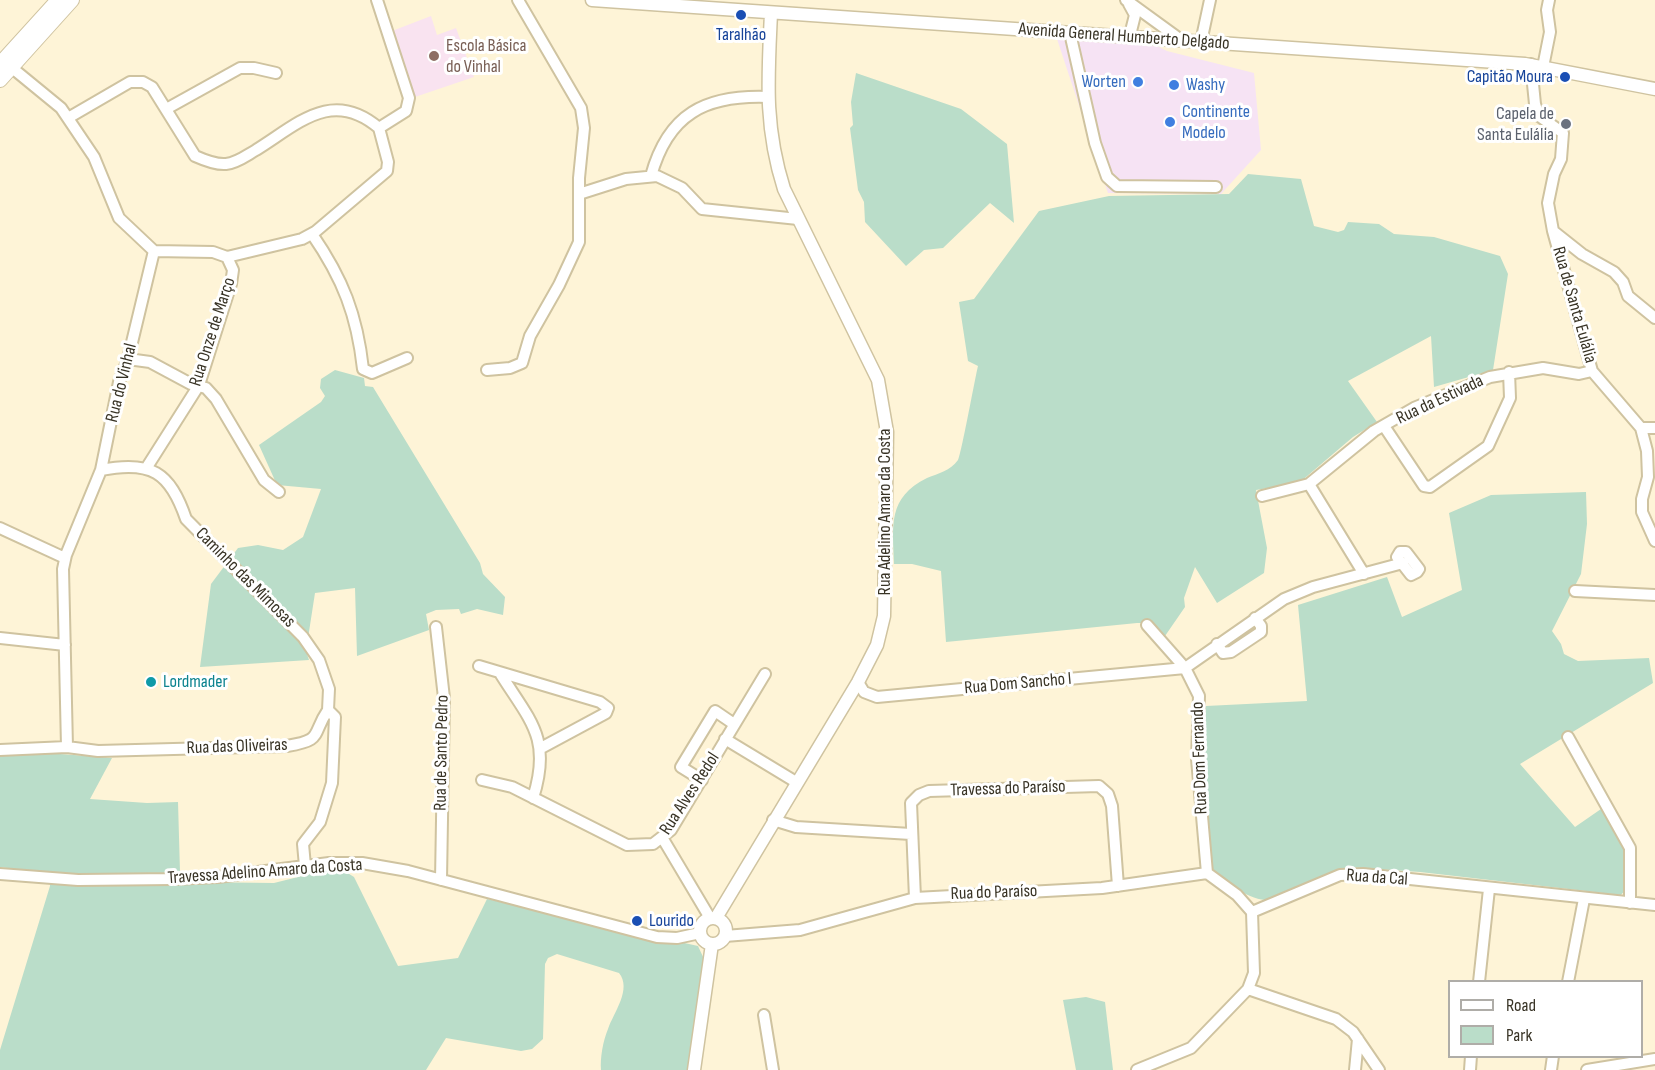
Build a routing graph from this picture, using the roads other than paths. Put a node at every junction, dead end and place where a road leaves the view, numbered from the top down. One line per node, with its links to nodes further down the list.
1 (58, 0): 15 (main road)
2 (72, 0): 15 (main road)
3 (377, 0): 23 (street)
4 (518, 0): 26 (street)
5 (592, 0): 9 (street, Avenida General Humberto Delgado)
6 (1210, 0): 14 (street)
7 (1549, 0): 16 (street)
8 (1127, 1): 12 (street); 13 (street)
9 (750, 6): 10 (street, Avenida General Humberto Delgado)
10 (771, 13): 11 (street, Avenida General Humberto Delgado); 20 (street, Rua Adelino Amaro da Costa)
11 (1070, 33): 12 (street, Avenida General Humberto Delgado); 25 (street)
12 (1122, 36): 13 (street, Avenida General Humberto Delgado)
13 (1181, 40): 14 (street, Avenida General Humberto Delgado)
14 (1201, 42): 16 (street, Avenida General Humberto Delgado)
15 (3, 63): 18 (main road); 22 (street)
16 (1537, 66): 19 (street, Avenida General Humberto Delgado); 28 (street, Rua de Santa Eulália)
17 (276, 73): 21 (street)
18 (0, 80)
19 (1655, 89)
20 (767, 97): 24 (street); 27 (street, Rua Adelino Amaro da Costa)
21 (168, 108): 22 (street); 23 (street)
22 (68, 118): 30 (street)
23 (379, 128): 29 (street)
24 (651, 176): 26 (street); 27 (street)
25 (1216, 188)
26 (579, 195): 35 (street)
27 (798, 219): 63 (street, Rua Adelino Amaro da Costa)
28 (1553, 231): 32 (street); 36 (street, Rua de Santa Eulália)
29 (312, 234): 31 (street); 33 (street)
30 (154, 251): 31 (street); 34 (street, Rua do Vinhal)
31 (226, 257): 38 (street, Rua Onze de Março)
32 (1655, 318)
33 (407, 358)
34 (128, 359): 38 (street); 44 (street, Rua do Vinhal)
35 (487, 370)
36 (1592, 370): 37 (street, Rua da Estivada); 40 (street, Rua de Santa Eulália)
37 (1509, 372): 39 (street, Rua da Estivada); 39 (street, Rua da Estivada)
38 (199, 385): 43 (street, Rua Onze de Março); 46 (street)
39 (1384, 426): 45 (street)
40 (1641, 428): 41 (street); 42 (street, Rua de Santa Eulália)
41 (1655, 428)
42 (1651, 451): 49 (street, Rua de Santa Eulália)
43 (147, 467): 44 (street); 64 (street, Caminho das Mimosas)
44 (101, 470): 50 (street, Rua do Vinhal)
45 (1309, 484): 47 (street); 52 (street)
46 (279, 492)
47 (1262, 496)
48 (0, 528): 50 (street)
49 (1655, 541)
50 (66, 558): 58 (street, Rua do Vinhal)
51 (1403, 563): 52 (street)
52 (1364, 574): 60 (street)
53 (1575, 591): 54 (street)
54 (1655, 594)
55 (1147, 625): 60 (street, Rua Dom Fernando)
56 (436, 627): 81 (street, Rua de Santo Pedro)
57 (0, 638): 58 (street)
58 (64, 645): 68 (street, Rua do Vinhal)
59 (479, 666): 61 (street)
60 (1185, 668): 63 (street, Rua Dom Sancho I); 79 (street, Rua Dom Fernando)
61 (500, 673): 69 (street); 69 (street)
62 (765, 674): 65 (street, Rua Alves Redol)
63 (858, 682): 73 (street, Rua Adelino Amaro da Costa)
64 (328, 710): 68 (street, Rua das Oliveiras); 78 (street)
65 (734, 724): 67 (street, Rua Alves Redol); 72 (street)
66 (1568, 737): 86 (street)
67 (725, 739): 72 (street, Rua Alves Redol); 73 (street)
68 (67, 747): 70 (street, Rua das Oliveiras)
69 (541, 748): 74 (street)
70 (0, 750)
71 (482, 780): 74 (street, Rua Alves Redol)
72 (702, 780): 77 (street, Rua Alves Redol)
73 (796, 782): 75 (street, Rua Adelino Amaro da Costa)
74 (532, 798): 77 (street, Rua Alves Redol)
75 (773, 820): 76 (street); 89 (street, Rua Adelino Amaro da Costa)
76 (911, 834): 82 (street, Travessa do Paraíso); 84 (street, Travessa do Paraíso)
77 (663, 839): 89 (street)
78 (305, 866): 80 (street, Travessa Adelino Amaro da Costa); 81 (street, Travessa Adelino Amaro da Costa)
79 (1207, 873): 82 (street, Rua do Paraíso); 88 (street)
80 (0, 874)
81 (441, 880): 90 (street, Travessa Adelino Amaro da Costa)
82 (1118, 886): 84 (street, Rua do Paraíso)
83 (1489, 889): 85 (street, Rua da Cal); 88 (street, Rua da Cal); 93 (street)
84 (915, 898): 91 (street, Rua do Paraíso)
85 (1584, 899): 86 (street, Rua da Cal); 94 (street)
86 (1630, 903): 87 (street, Rua da Cal)
87 (1655, 905)
88 (1252, 912): 95 (street)
89 (713, 918): 90 (street); 91 (street)
90 (700, 933): 92 (street)
91 (725, 936): 92 (street)
92 (712, 944): 100 (street)
93 (1479, 980)
94 (1568, 980)
95 (1248, 989): 97 (street); 99 (street)
96 (764, 1015): 101 (street)
97 (1358, 1039): 103 (street); 104 (street)
98 (1655, 1059): 105 (street)
99 (1154, 1067): 102 (street)
100 (694, 1070)
101 (773, 1070)
102 (1137, 1070)
103 (1355, 1070)
104 (1379, 1070)
105 (1587, 1070)

